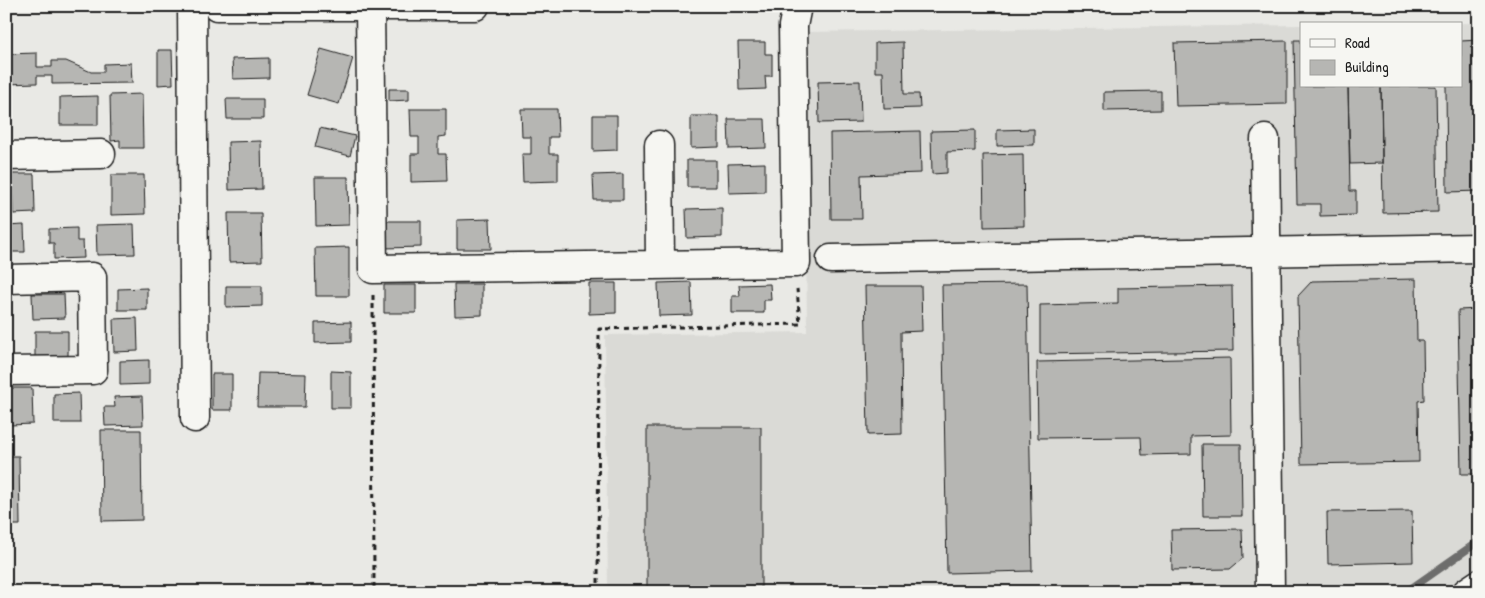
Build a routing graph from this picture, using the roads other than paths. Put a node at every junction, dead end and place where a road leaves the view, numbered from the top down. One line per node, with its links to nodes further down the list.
1 (192, 6): 16 (street)
2 (216, 6): 5 (street)
3 (475, 6): 5 (street)
4 (797, 6): 13 (street)
5 (370, 7): 13 (street)
6 (1264, 138): 11 (street)
7 (659, 145): 13 (street)
8 (101, 154): 9 (street)
9 (6, 156)
10 (1479, 248): 11 (street)
11 (1266, 251): 12 (street); 18 (street)
12 (830, 259)
13 (660, 265)
14 (6, 278): 15 (street)
15 (6, 371)
16 (195, 418)
17 (1479, 584): 19 (street)
18 (1270, 592)
19 (1467, 592)

